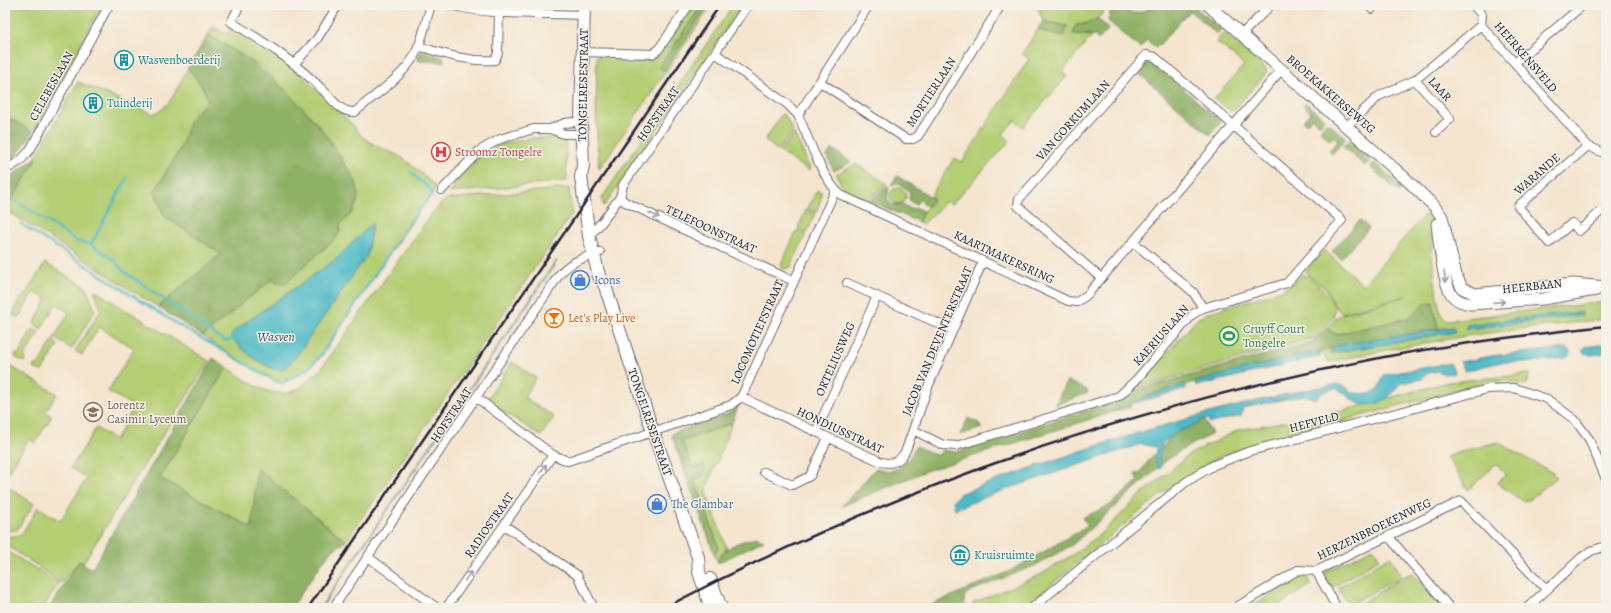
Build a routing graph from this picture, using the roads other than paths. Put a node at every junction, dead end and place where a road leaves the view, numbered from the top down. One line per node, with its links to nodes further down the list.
1 (109, 5): 35 (street, CELEBESLAAN)
2 (240, 5): 21 (street)
3 (338, 5): 21 (street)
4 (431, 5): 18 (street)
5 (450, 5): 15 (street)
6 (689, 5): 19 (street)
7 (748, 5): 20 (street, HOFSTRAAT)
8 (869, 5): 25 (street)
9 (1002, 5): 25 (street, MORTIERLAAN)
10 (1208, 5): 17 (street, BROEKAKKERSEWEG)
11 (1271, 5): 17 (street)
12 (1473, 5): 16 (street)
13 (1583, 5): 22 (street)
14 (584, 10): 15 (street); 19 (main road, TONGELRESESTRAAT)
15 (499, 12): 18 (street)
16 (1481, 25): 22 (street, HEERKENSVELD); 24 (street, HEERKENSVELD)
17 (1242, 34): 23 (street, BROEKAKKERSEWEG)
18 (418, 46): 21 (street)
19 (582, 52): 27 (main road, TONGELRESESTRAAT)
20 (715, 53): 26 (street); 38 (street, HOFSTRAAT)
21 (295, 63)
22 (1515, 63): 33 (street, HEERKENSVELD)
23 (1282, 69): 28 (street, KAARTMAKERSRING); 29 (street, BROEKAKKERSEWEG)
24 (1415, 80): 29 (street, HEERKENSVELD); 31 (street, LAAR)
25 (820, 82): 26 (street)
26 (798, 115): 37 (street)
27 (581, 121): 30 (street); 32 (main road, TONGELRESESTRAAT)
28 (1233, 126): 42 (street, KAARTMAKERSRING); 45 (street, VAN GORKUMLAAN); 51 (street, KAERIUSLAAN)
29 (1347, 126): 39 (street, BROEKAKKERSEWEG)
30 (550, 129): 32 (street); 36 (street)
31 (1436, 132)
32 (581, 134): 41 (main road, TONGELRESESTRAAT)
33 (1588, 146): 34 (street, HEERKENSVELD); 40 (street, WARANDE)
34 (1606, 154)
35 (5, 170)
36 (442, 190)
37 (835, 191): 44 (street, KAARTMAKERSRING); 46 (street, LOCOMOTIEFSTRAAT)
38 (620, 197): 41 (street, HOFSTRAAT); 46 (street, TELEFOONSTRAAT, one-way to 46)
39 (1434, 206): 48 (street, HEERBAAN, one-way to 48); 49 (street, BROEKAKKERSEWEG)
40 (1600, 212)
41 (592, 233): 43 (main road, TONGELRESESTRAAT)
42 (1132, 242): 45 (street, KAARTMAKERSRING); 51 (street)
43 (597, 253): 54 (street, HOFSTRAAT); 56 (main road, TONGELRESESTRAAT)
44 (983, 261): 45 (street, KAARTMAKERSRING); 52 (street, JACOB VAN DEVENTERSTRAAT)
45 (1101, 278)
46 (793, 281): 53 (street, LOCOMOTIEFSTRAAT)
47 (847, 283): 50 (street)
48 (1606, 287): 49 (street, HEERBAAN)
49 (1462, 288)
50 (877, 296): 52 (street); 57 (street, ORTELIUSWEG)
51 (1204, 308): 55 (street, KAERIUSLAAN)
52 (952, 330): 55 (street, JACOB VAN DEVENTERSTRAAT)
53 (741, 397): 56 (street, LOCOMOTIEFSTRAAT); 57 (street, HONDIUSSTRAAT)
54 (477, 398): 59 (street); 65 (street, HOFSTRAAT)
55 (913, 430): 58 (street, HONDIUSSTRAAT)
56 (653, 432): 59 (street, LOCOMOTIEFSTRAAT); 66 (main road, TONGELRESESTRAAT)
57 (816, 432): 58 (street, HONDIUSSTRAAT)
58 (828, 438): 60 (street)
59 (553, 455): 62 (street, RADIOSTRAAT, one-way to 59)
60 (764, 472)
61 (1606, 479): 75 (street, HEFVELD)
62 (504, 525): 71 (street, RADIOSTRAAT, one-way to 62); 72 (street)
63 (1388, 536): 67 (street, HERZENBROEKENWEG); 68 (street, HERZENBROEKENWEG); 78 (street)
64 (1606, 546): 68 (street)
65 (368, 557): 69 (street, HOFSTRAAT); 70 (street)
66 (698, 557): 73 (main road, TONGELRESESTRAAT); 74 (main road, TONGELRESESTRAAT)
67 (1316, 571): 76 (street, HERZENBROEKENWEG); 77 (street)
68 (1547, 590): 79 (street)
69 (333, 608)
70 (437, 608)
71 (446, 608)
72 (594, 608)
73 (711, 608)
74 (721, 608)
75 (1032, 608)
76 (1235, 608)
77 (1337, 608)
78 (1450, 608)
79 (1527, 608)

